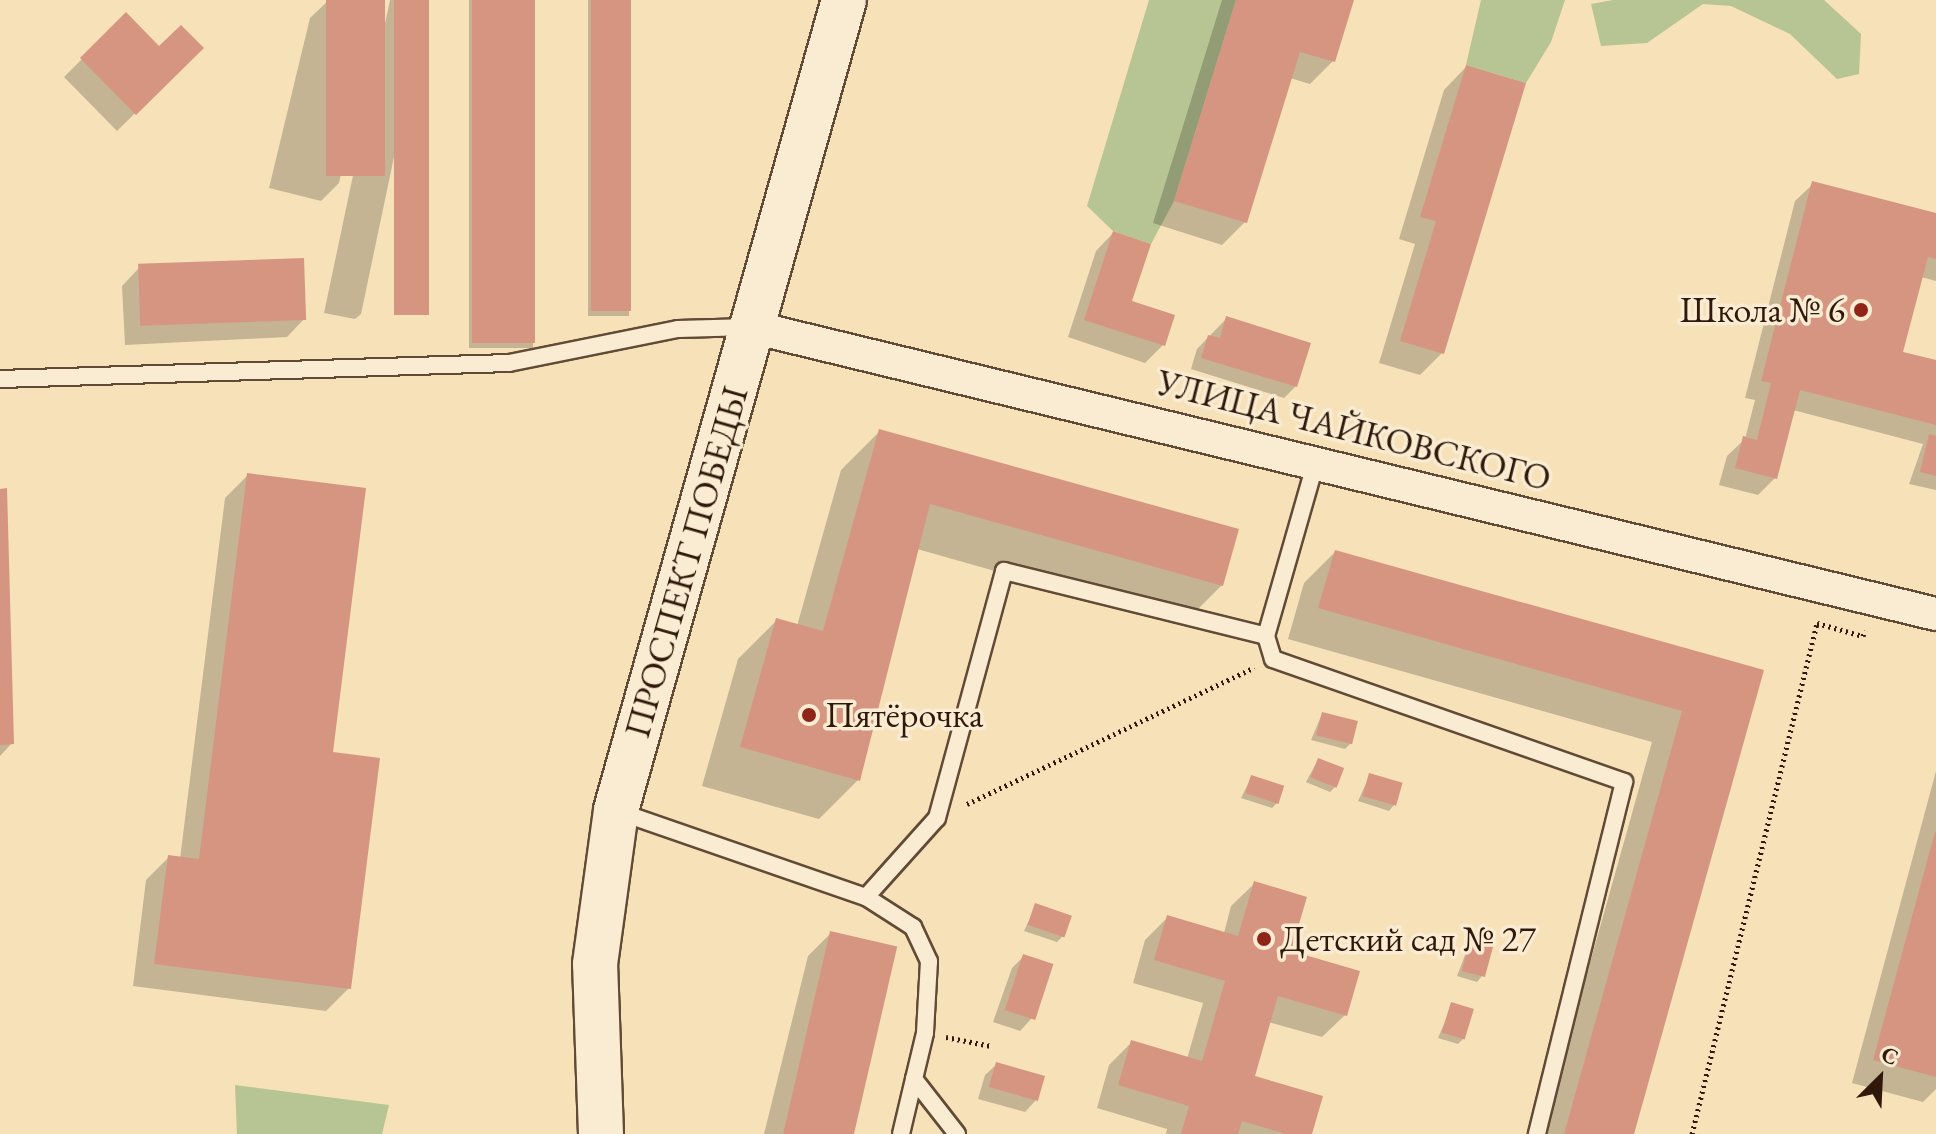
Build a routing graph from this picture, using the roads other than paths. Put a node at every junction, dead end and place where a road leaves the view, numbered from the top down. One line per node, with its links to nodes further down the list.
1 (844, 0): 2 (street, ПРОСПЕКТ ПОБЕДЫ)
2 (752, 327): 3 (lane); 4 (street, УЛИЦА ЧАЙКОВСКОГО); 7 (street, ПРОСПЕКТ ПОБЕДЫ)
3 (0, 379)
4 (1316, 462): 5 (street, УЛИЦА ЧАЙКОВСКОГО); 6 (lane)
5 (1936, 614)
6 (1266, 636): 8 (lane); 13 (lane)
7 (616, 810): 8 (lane); 10 (street, ПРОСПЕКТ ПОБЕДЫ)
8 (866, 897): 9 (lane)
9 (914, 1079): 11 (lane); 12 (lane)
10 (601, 1134)
11 (901, 1134)
12 (957, 1134)
13 (1537, 1134)

